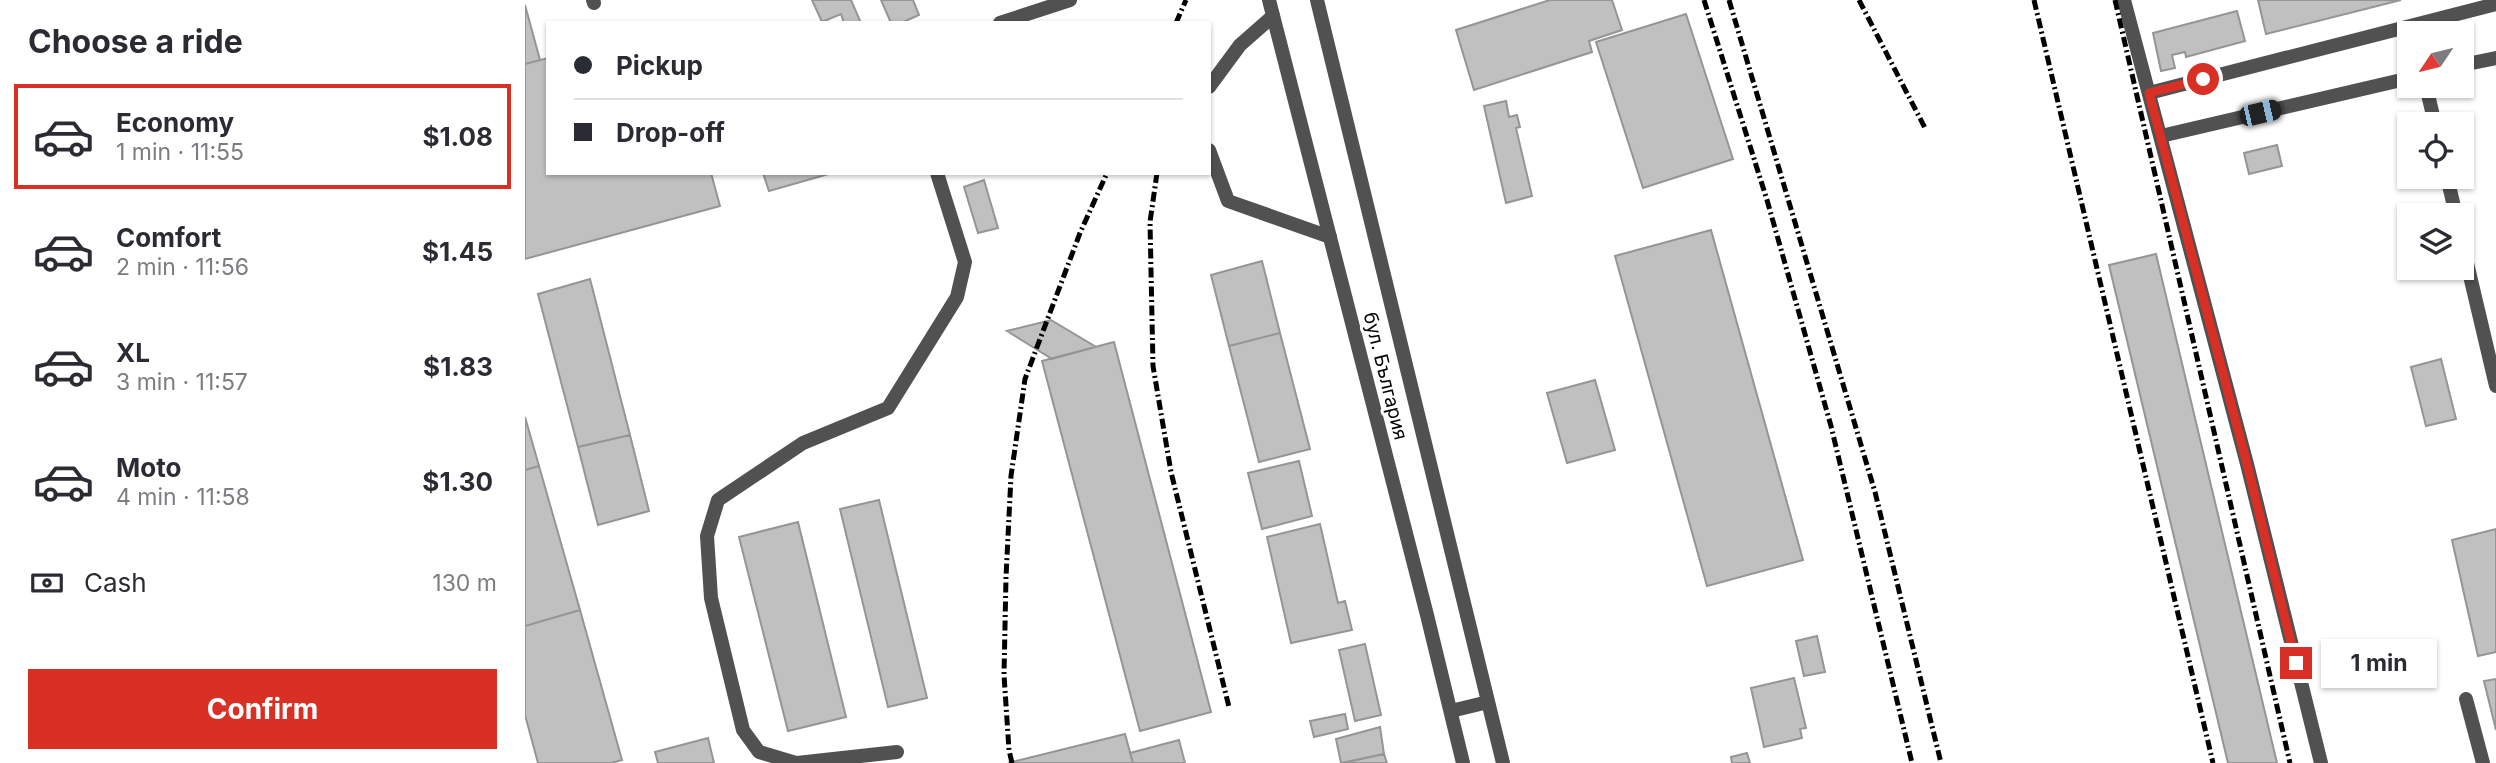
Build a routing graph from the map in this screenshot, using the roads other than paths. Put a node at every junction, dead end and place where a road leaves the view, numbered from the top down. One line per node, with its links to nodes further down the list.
1 (1070, 0): 7 (street)
2 (1269, 0): 6 (street, бул. България)
3 (1317, 0): 20 (street, бул. България)
4 (2124, 0): 12 (street)
5 (2496, 4): 12 (street)
6 (1273, 16): 11 (street); 16 (street, бул. България)
7 (1006, 21)
8 (2496, 58): 9 (street)
9 (2475, 62)
10 (2397, 81): 13 (street)
11 (1211, 84)
12 (2149, 93): 13 (street)
13 (2161, 136): 26 (street)
14 (1211, 155): 16 (street)
15 (938, 175): 23 (street)
16 (1330, 236): 21 (street, бул. България)
17 (2471, 280): 18 (street)
18 (2496, 386)
19 (2466, 699): 27 (street)
20 (1488, 702): 21 (street); 25 (street, бул. България)
21 (1451, 710): 24 (street, бул. България)
22 (897, 752): 23 (street)
23 (796, 763)
24 (1463, 763)
25 (1503, 763)
26 (2321, 763)
27 (2483, 763)

